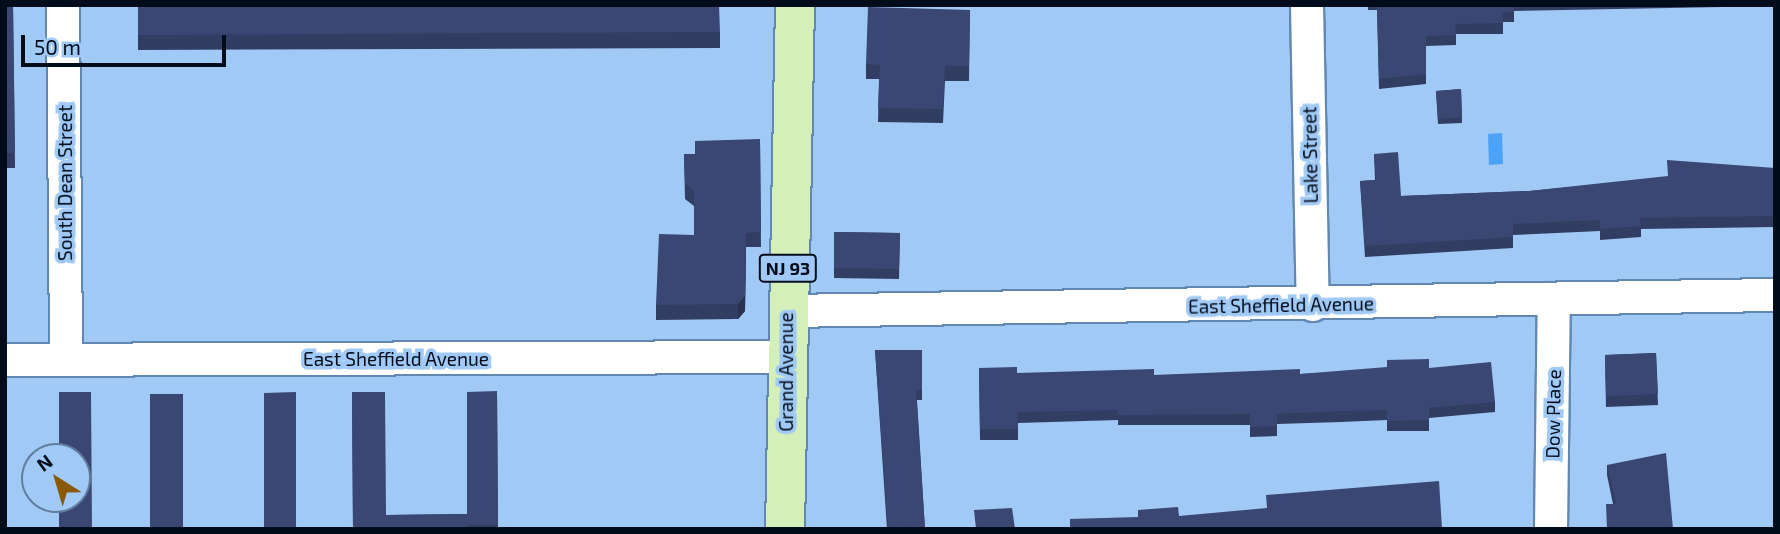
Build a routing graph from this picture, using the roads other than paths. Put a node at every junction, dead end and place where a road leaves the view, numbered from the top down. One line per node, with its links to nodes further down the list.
1 (63, 5): 10 (street, South Dean Street)
2 (795, 5): 7 (main road, Grand Avenue / NJ 93)
3 (1307, 5): 6 (street, Lake Street)
4 (1775, 295): 5 (street, East Sheffield Avenue)
5 (1554, 299): 6 (street, East Sheffield Avenue); 12 (street, Dow Place)
6 (1312, 305): 7 (street, East Sheffield Avenue)
7 (788, 311): 8 (main road, Grand Avenue / NJ 93)
8 (786, 357): 10 (street, East Sheffield Avenue); 11 (main road, Grand Avenue / NJ 93)
9 (5, 360): 10 (street, East Sheffield Avenue)
10 (66, 360)
11 (785, 529)
12 (1551, 529)

